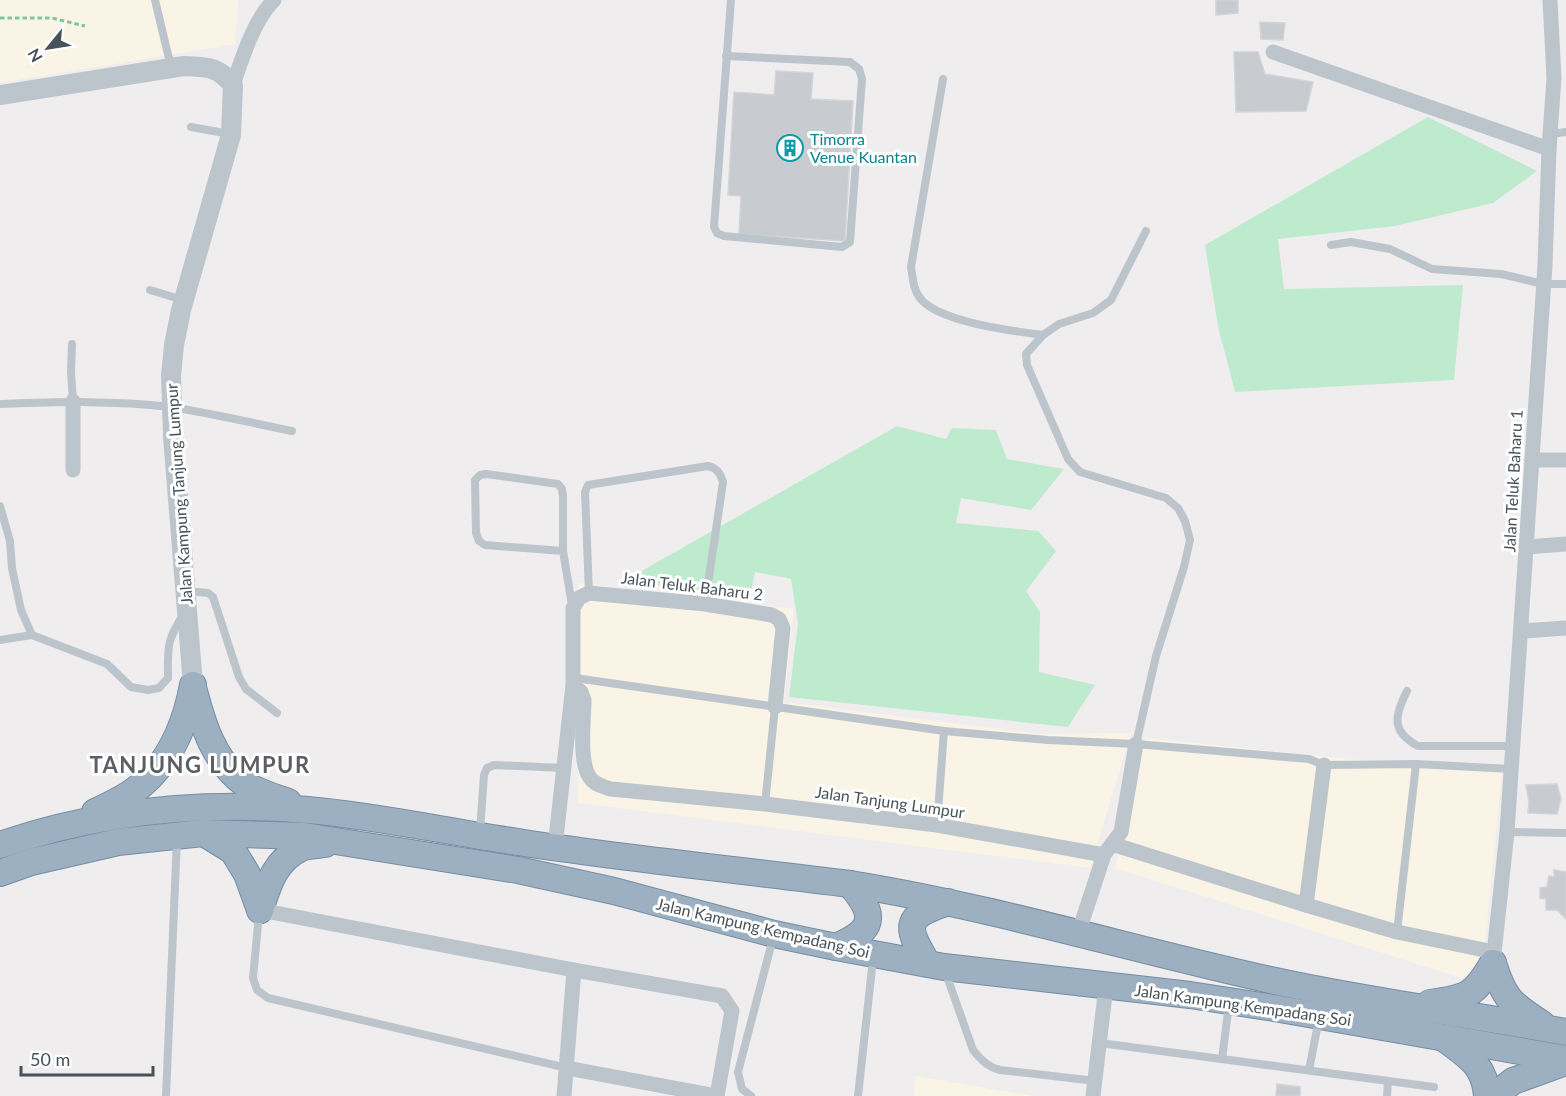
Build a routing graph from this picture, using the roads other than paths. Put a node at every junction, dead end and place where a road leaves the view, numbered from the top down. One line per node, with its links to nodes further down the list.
1 (155, 0): 7 (lane)
2 (274, 0): 9 (street)
3 (731, 0): 6 (lane)
4 (1550, 0): 13 (street, Jalan Teluk Baharu 1)
5 (1273, 52): 13 (street)
6 (726, 56): 6 (lane)
7 (171, 67): 9 (street); 10 (street)
8 (944, 79): 20 (lane)
9 (233, 85): 12 (street, Jalan Kampung Tanjung Lumpur)
10 (0, 95)
11 (191, 127): 12 (lane)
12 (231, 135): 19 (street, Jalan Kampung Tanjung Lumpur)
13 (1555, 138): 16 (street, Jalan Teluk Baharu 1)
14 (1146, 231): 20 (lane)
15 (1331, 245): 16 (lane)
16 (1543, 284): 17 (lane); 26 (street, Jalan Teluk Baharu 1)
17 (1566, 284)
18 (150, 290): 19 (lane)
19 (184, 300): 24 (street, Jalan Kampung Tanjung Lumpur)
20 (1043, 335): 47 (lane)
21 (72, 344): 22 (lane)
22 (73, 401): 23 (lane); 24 (lane); 28 (street)
23 (0, 404)
24 (172, 408): 25 (lane); 34 (street, Jalan Kampung Tanjung Lumpur)
25 (292, 431)
26 (1532, 460): 27 (street); 31 (street, Jalan Teluk Baharu 1)
27 (1566, 460)
28 (73, 470)
29 (0, 506): 39 (lane)
30 (1566, 544): 31 (street)
31 (1527, 547): 38 (street, Jalan Teluk Baharu 1)
32 (563, 551): 32 (lane); 36 (lane)
33 (589, 593): 35 (street, Jalan Teluk Baharu 2); 35 (lane); 36 (street)
34 (186, 600): 39 (lane); 42 (street, Jalan Kampung Tanjung Lumpur); 45 (lane)
35 (705, 603): 44 (street, Jalan Teluk Baharu 2)
36 (573, 608): 41 (street)
37 (1566, 628): 38 (street)
38 (1522, 631): 48 (street, Jalan Teluk Baharu 1)
39 (32, 635): 40 (lane)
40 (0, 640)
41 (574, 682): 44 (lane); 51 (street); 53 (street, Jalan Tanjung Lumpur)
42 (193, 685): 54 (highway); 55 (highway)
43 (1407, 691): 48 (lane)
44 (775, 707): 46 (lane); 53 (lane)
45 (277, 712)
46 (944, 731): 47 (lane); 56 (lane)
47 (1136, 744): 50 (lane); 65 (street)
48 (1513, 746): 52 (street, Jalan Teluk Baharu 1)
49 (1416, 764): 50 (lane); 52 (lane); 71 (lane)
50 (1324, 765): 69 (street)
51 (564, 768): 61 (lane); 64 (street)
52 (1511, 769): 58 (street, Jalan Teluk Baharu 1)
53 (765, 804): 56 (street, Jalan Tanjung Lumpur)
54 (307, 810): 55 (highway, Jalan Kampung Kempadang Soi); 61 (highway, Jalan Kampung Kempadang Soi)
55 (74, 824): 63 (highway, Jalan Kampung Kempadang Soi)
56 (937, 825): 65 (street, Jalan Tanjung Lumpur)
57 (203, 832): 60 (highway, Jalan Kampung Kempadang Soi); 62 (highway, Jalan Kampung Kempadang Soi); 70 (highway)
58 (1507, 832): 59 (lane); 76 (street, Jalan Teluk Baharu 1)
59 (1566, 833)
60 (177, 835): 66 (highway, Jalan Kampung Kempadang Soi); 93 (lane)
61 (480, 836): 64 (highway, Jalan Kampung Kempadang Soi)
62 (344, 842): 70 (highway); 72 (highway, Jalan Kampung Kempadang Soi)
63 (0, 845)
64 (555, 847): 67 (highway, Jalan Kampung Kempadang Soi)
65 (1108, 849): 69 (street, Jalan Tanjung Lumpur); 73 (street)
66 (0, 873)
67 (850, 884): 68 (highway, Jalan Kampung Kempadang Soi); 74 (highway)
68 (948, 902): 73 (highway, Jalan Kampung Kempadang Soi); 77 (highway)
69 (1306, 905): 71 (street, Jalan Tanjung Lumpur)
70 (260, 910): 78 (street); 88 (lane)
71 (1397, 932): 76 (street, Jalan Tanjung Lumpur)
72 (774, 934): 74 (highway, Jalan Kampung Kempadang Soi); 96 (lane)
73 (1078, 934): 81 (highway, Jalan Kampung Kempadang Soi)
74 (836, 947): 75 (highway, Jalan Kampung Kempadang Soi)
75 (874, 954): 77 (highway, Jalan Kampung Kempadang Soi); 97 (lane)
76 (1494, 958): 81 (highway); 83 (highway)
77 (935, 965): 79 (highway, Jalan Kampung Kempadang Soi); 92 (lane)
78 (574, 970): 88 (street); 95 (street)
79 (1106, 986): 80 (highway, Jalan Kampung Kempadang Soi); 85 (street)
80 (1229, 1001): 82 (highway, Jalan Kampung Kempadang Soi); 86 (lane)
81 (1412, 1006): 83 (highway, Jalan Kampung Kempadang Soi)
82 (1320, 1016): 84 (highway, Jalan Kampung Kempadang Soi); 89 (lane)
83 (1558, 1031)
84 (1441, 1036): 87 (highway, Jalan Kampung Kempadang Soi); 99 (highway)
85 (1100, 1043): 86 (lane); 92 (street)
86 (1222, 1059): 89 (lane)
87 (1566, 1060): 100 (highway)
88 (567, 1068): 94 (street); 95 (street)
89 (1309, 1070): 90 (lane)
90 (1388, 1081): 91 (lane); 98 (lane)
91 (1434, 1087)
92 (1094, 1088)
93 (166, 1096)
94 (564, 1096)
95 (717, 1096)
96 (751, 1096)
97 (858, 1096)
98 (1386, 1096)
99 (1487, 1096)
100 (1494, 1096)

